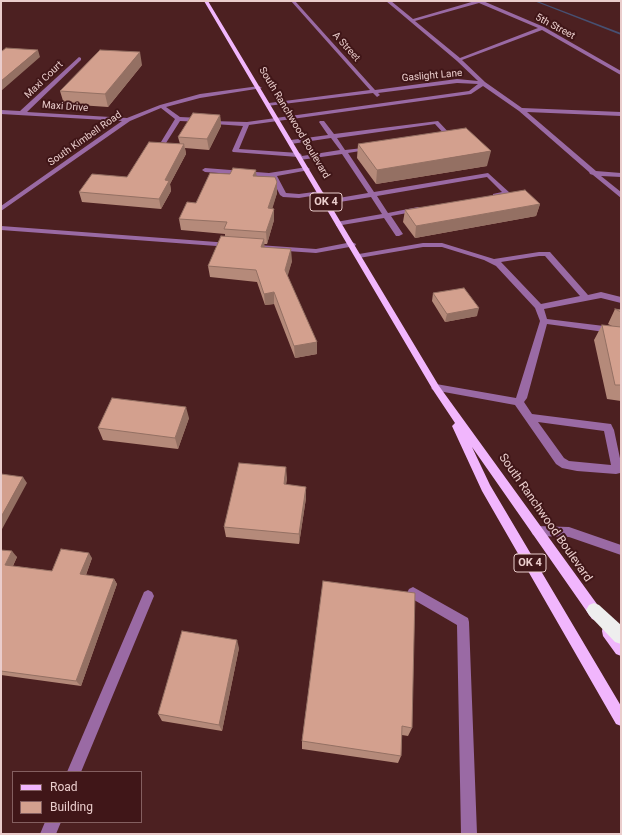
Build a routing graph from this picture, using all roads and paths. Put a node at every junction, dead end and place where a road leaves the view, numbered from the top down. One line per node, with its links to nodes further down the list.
1 (67, 1): 2 (street)
2 (79, 1)
3 (206, 1): 13 (main road, South Ranchwood Boulevard / OK 4)
4 (294, 1): 14 (street, A Street)
5 (388, 1): 7 (street)
6 (479, 1): 7 (street); 8 (street, 5th Street)
7 (412, 21): 10 (street)
8 (542, 28): 10 (street); 11 (street, 5th Street)
9 (79, 59): 20 (street, Maxi Court)
10 (459, 60): 12 (street)
11 (621, 73)
12 (483, 83): 14 (street, Gaslight Lane); 15 (street, Gaslight Lane); 18 (street)
13 (259, 88): 16 (main road, South Ranchwood Boulevard / OK 4); 17 (street, South Kimbell Road)
14 (374, 91): 15 (street, A Street); 16 (street, Gaslight Lane)
15 (385, 104): 23 (street, Gaslight Lane)
16 (269, 105): 23 (main road, South Ranchwood Boulevard / OK 4)
17 (162, 106): 22 (street); 24 (street, South Kimbell Road)
18 (521, 110): 21 (street); 38 (street)
19 (1, 112): 20 (street, Maxi Drive)
20 (22, 113): 24 (street, Maxi Drive)
21 (621, 114)
22 (178, 119): 25 (street); 31 (street)
23 (277, 119): 28 (street, Gaslight Lane); 32 (main road, South Ranchwood Boulevard / OK 4)
24 (128, 120): 47 (street, South Kimbell Road)
25 (201, 120)
26 (214, 122): 28 (street, Gaslight Lane)
27 (322, 122): 29 (street)
28 (247, 124): 35 (street)
29 (332, 136): 30 (street); 32 (street); 34 (street)
30 (435, 139)
31 (164, 142)
32 (291, 142): 35 (main road, South Ranchwood Boulevard / OK 4)
33 (375, 147): 34 (street)
34 (344, 152): 35 (street); 42 (street)
35 (300, 156): 36 (main road, South Ranchwood Boulevard / OK 4)
36 (307, 169): 39 (street); 41 (main road, South Ranchwood Boulevard / OK 4)
37 (205, 170): 39 (street)
38 (592, 173): 40 (street); 43 (street)
39 (272, 174): 41 (street)
40 (621, 175)
41 (321, 193): 45 (main road, South Ranchwood Boulevard / OK 4)
42 (374, 194): 44 (street); 45 (street); 48 (street)
43 (621, 196)
44 (484, 197)
45 (327, 202): 49 (main road, South Ranchwood Boulevard / OK 4)
46 (424, 208): 48 (street)
47 (1, 209)
48 (387, 215): 49 (street); 51 (street)
49 (339, 224): 52 (main road, South Ranchwood Boulevard / OK 4)
50 (1, 228): 53 (street)
51 (399, 234)
52 (352, 244): 54 (street); 55 (main road, South Ranchwood Boulevard / OK 4)
53 (237, 245)
54 (253, 246)
55 (359, 256): 56 (street); 62 (main road, South Ranchwood Boulevard / OK 4)
56 (494, 261): 57 (street); 59 (street)
57 (586, 298): 58 (street); 59 (street)
58 (621, 300)
59 (539, 307): 60 (street)
60 (544, 321): 61 (street); 63 (street)
61 (612, 330)
62 (436, 388): 63 (street); 64 (main road, South Ranchwood Boulevard / OK 4)
63 (518, 402): 65 (street)
64 (446, 403): 66 (main road, South Ranchwood Boulevard / OK 4); 73 (main road, South Ranchwood Boulevard / OK 4)
65 (529, 417): 65 (street)
66 (537, 531): 67 (street); 70 (main road, South Ranchwood Boulevard / OK 4)
67 (621, 550)
68 (413, 593): 77 (street)
69 (148, 596): 74 (street)
70 (594, 610): 71 (highway, OK 4); 72 (main road, South Ranchwood Boulevard)
71 (621, 636)
72 (621, 649)
73 (621, 719)
74 (74, 771)
75 (53, 823): 76 (street)
76 (48, 834)
77 (469, 834)

